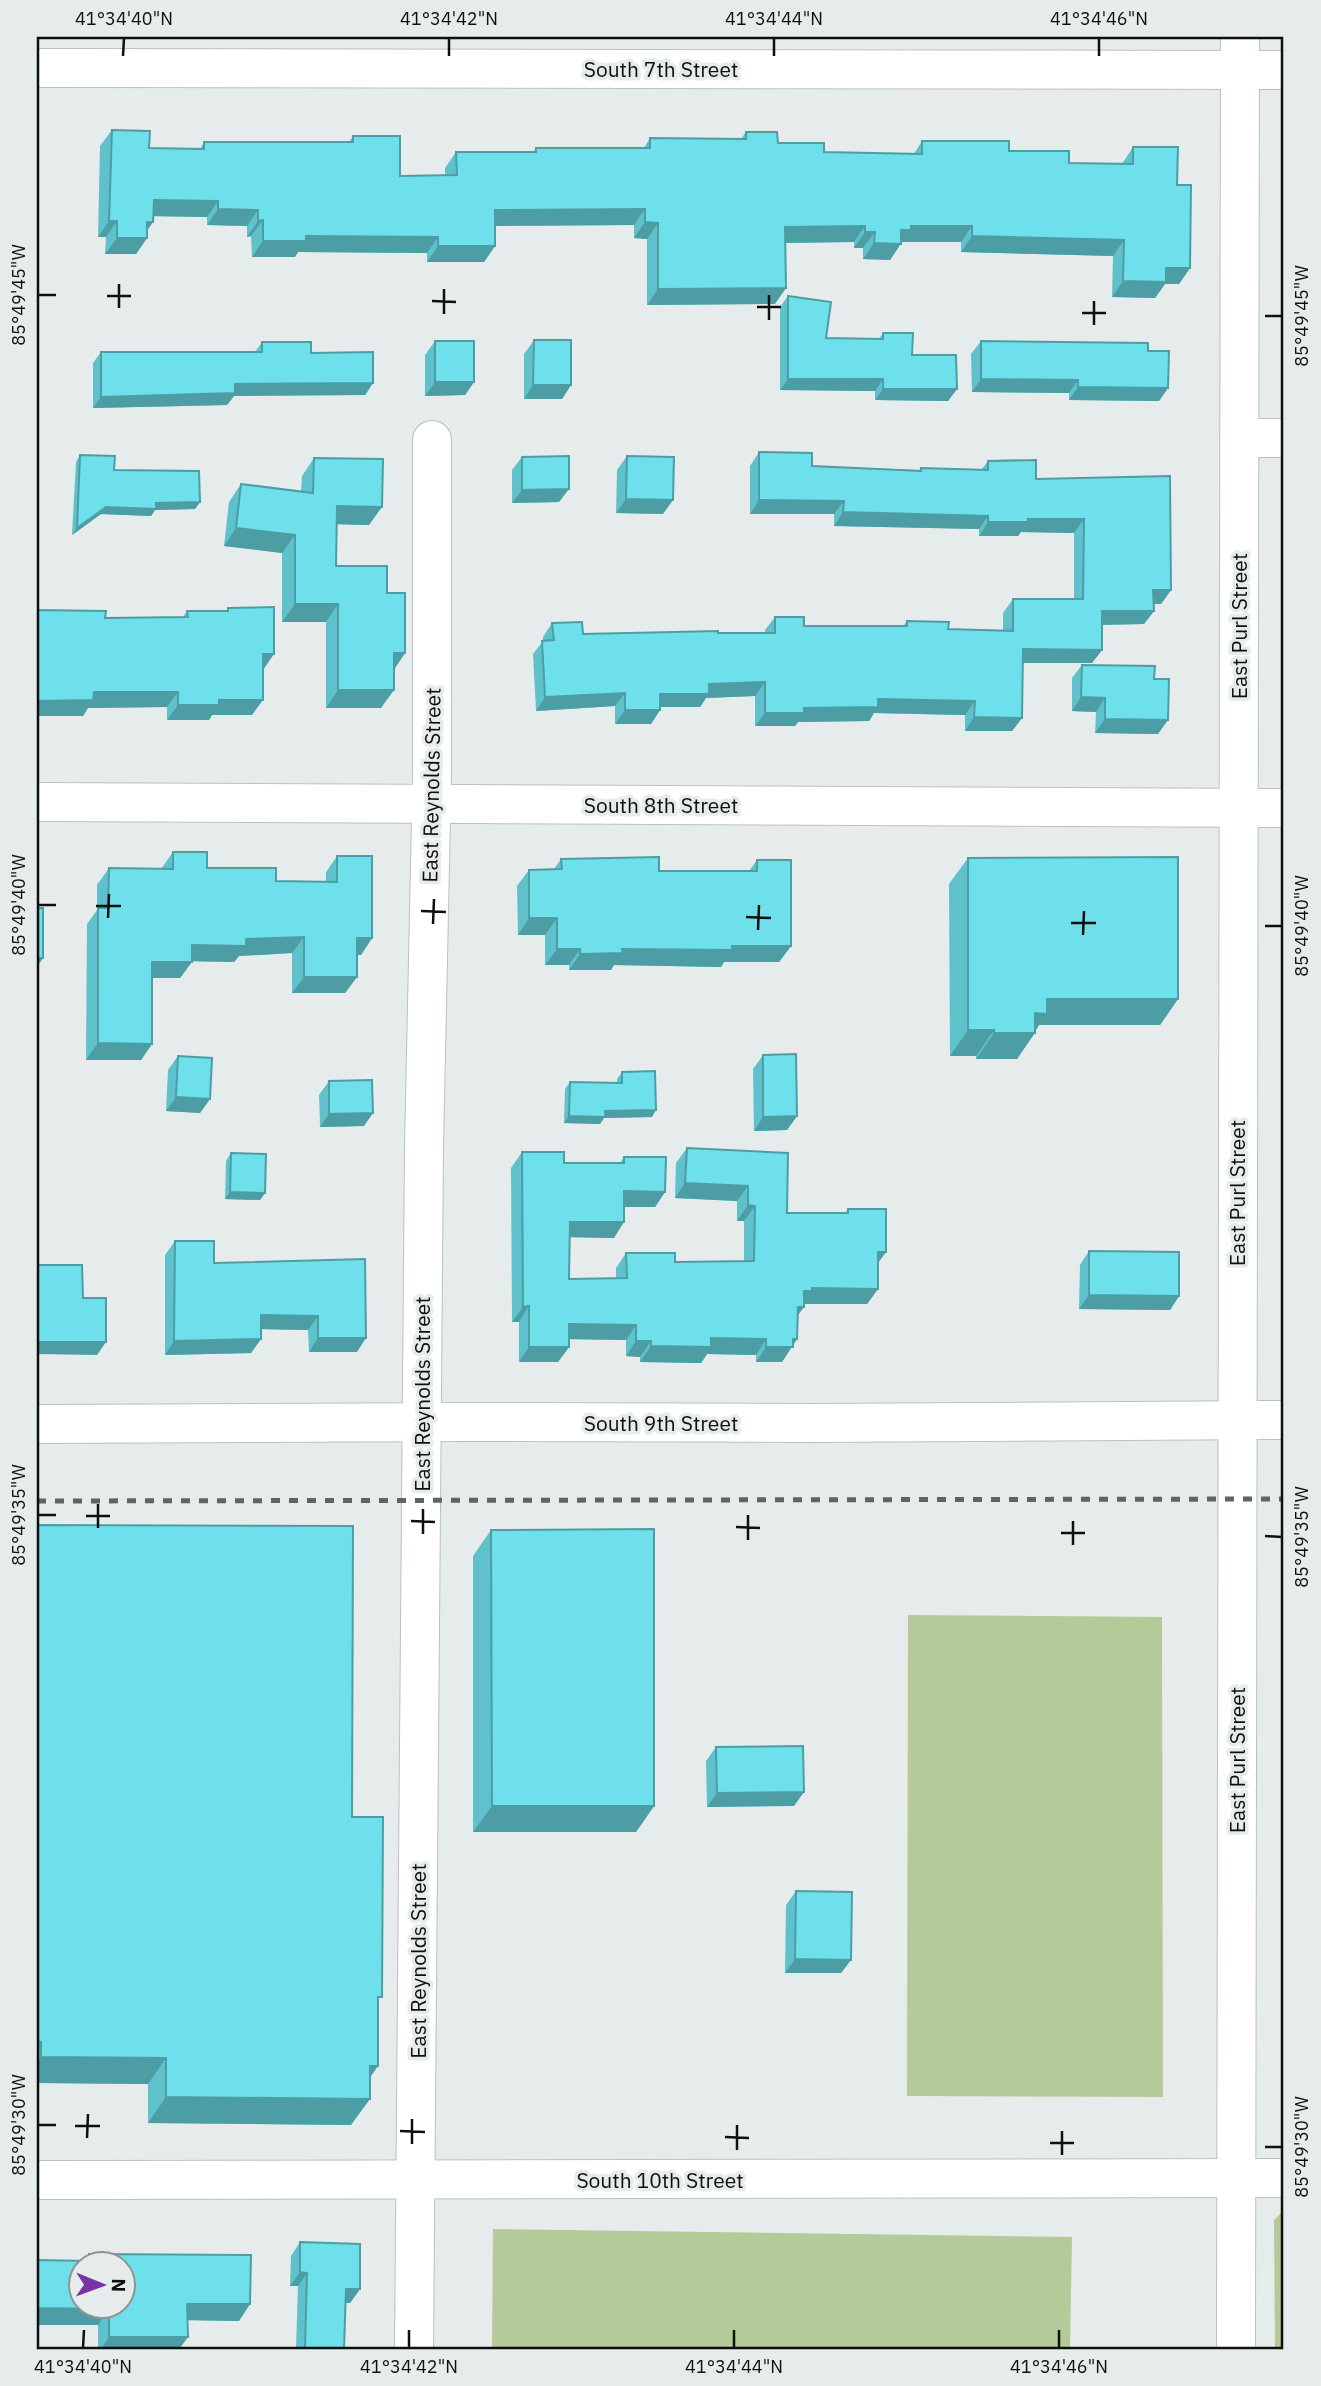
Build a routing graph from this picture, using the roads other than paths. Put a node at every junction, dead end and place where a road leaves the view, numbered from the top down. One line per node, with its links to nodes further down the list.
1 (104, 52): 2 (street, South 7th Street); 3 (street, South 7th Street)
2 (1240, 54): 4 (street, South 7th Street); 5 (street, East Purl Street)
3 (37, 68)
4 (1284, 71)
5 (1240, 438): 6 (street); 10 (street, East Purl Street)
6 (1284, 438)
7 (432, 440): 9 (street, East Reynolds Street)
8 (37, 802): 9 (street, South 8th Street)
9 (431, 805): 10 (street, South 8th Street); 14 (street, East Reynolds Street)
10 (1238, 808): 11 (street, South 8th Street); 12 (street, East Purl Street)
11 (1284, 808)
12 (1236, 1420): 13 (street, South 9th Street); 14 (street, South 9th Street); 16 (street, East Purl Street)
13 (1284, 1420)
14 (422, 1422): 15 (street, South 9th Street); 19 (street, East Reynolds Street)
15 (37, 1424)
16 (1237, 2178): 17 (street, South 10th Street); 19 (street, South 10th Street); 21 (street, East Purl Street)
17 (1284, 2178)
18 (37, 2180): 19 (street, South 10th Street)
19 (416, 2181): 20 (street, East Reynolds Street)
20 (414, 2349)
21 (1236, 2349)

